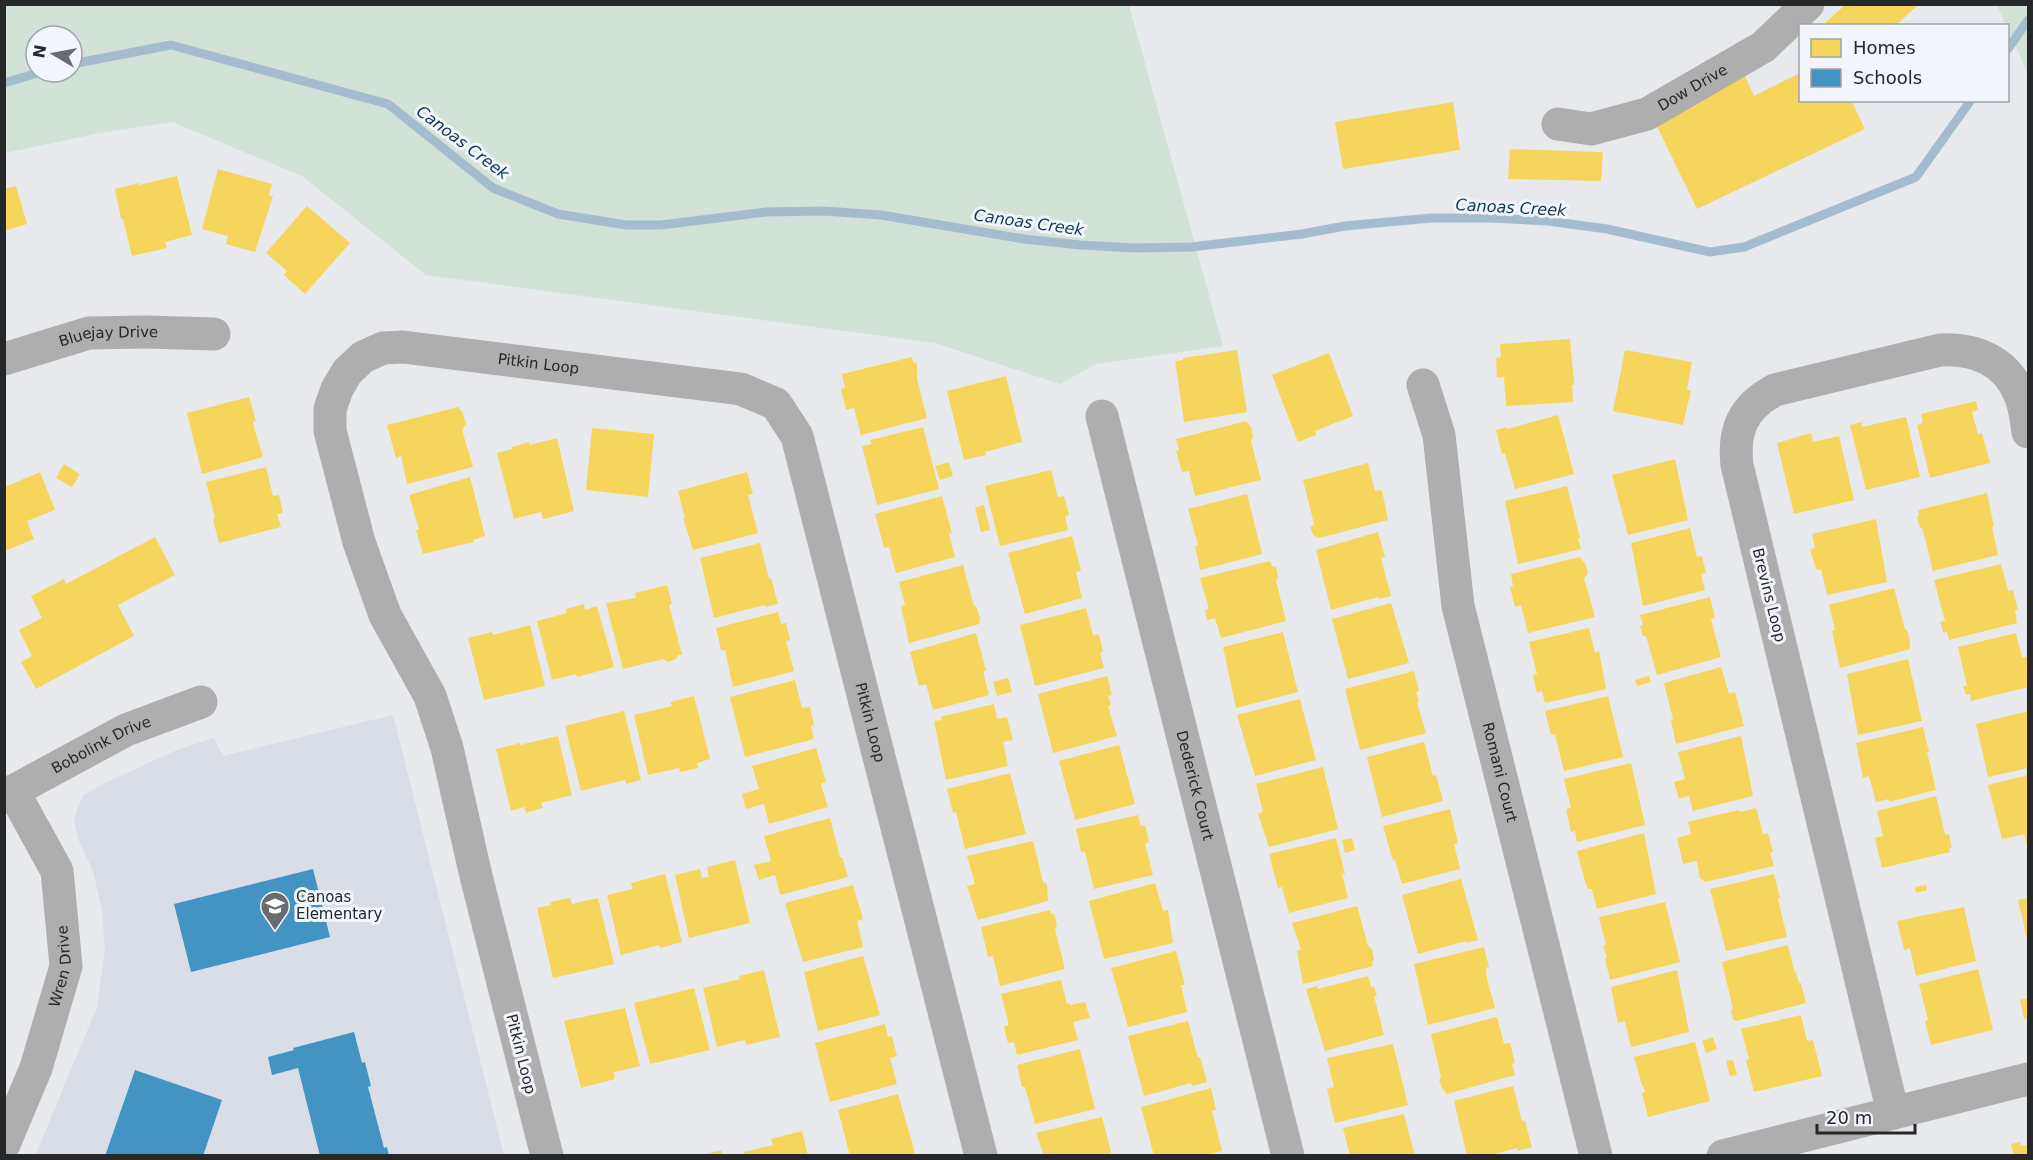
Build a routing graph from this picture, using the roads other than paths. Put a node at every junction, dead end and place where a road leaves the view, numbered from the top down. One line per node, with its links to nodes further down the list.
1 (1808, 4): 2 (street, Dow Drive)
2 (1558, 124)
3 (214, 334): 4 (street, Bluejay Drive)
4 (4, 359)
5 (1423, 384): 16 (street, Romani Court)
6 (1102, 416): 15 (street, Dederick Court)
7 (2028, 432): 11 (street, Brevins Loop)
8 (201, 702): 9 (street, Bobolink Drive)
9 (9, 793): 12 (street, Wren Drive)
10 (2028, 1079): 11 (street)
11 (1893, 1113): 17 (street)
12 (4, 1144)
13 (547, 1155): 14 (street, Pitkin Loop)
14 (981, 1155)
15 (1288, 1155)
16 (1596, 1155)
17 (1723, 1155)

